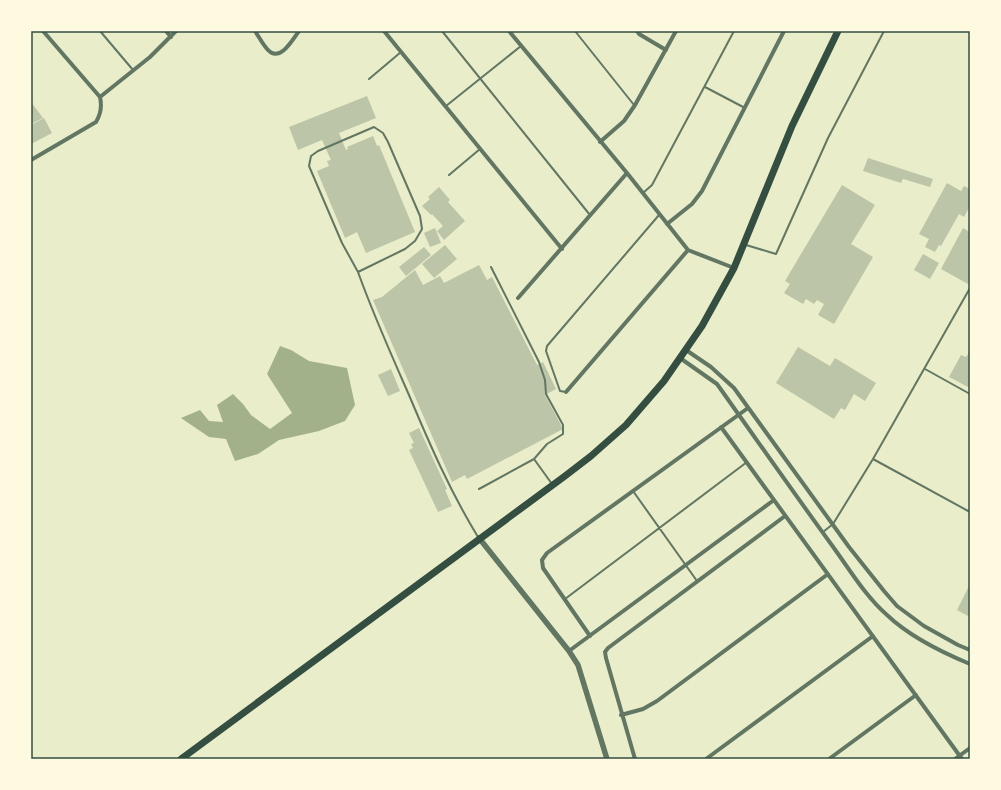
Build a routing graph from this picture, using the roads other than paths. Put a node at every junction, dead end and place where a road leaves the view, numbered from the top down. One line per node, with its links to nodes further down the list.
1 (42, 31): 25 (street)
2 (100, 31): 21 (lane)
3 (166, 31): 17 (street)
4 (176, 31): 17 (street)
5 (255, 31): 6 (street)
6 (299, 31)
7 (384, 31): 20 (street)
8 (442, 31): 23 (lane)
9 (509, 31): 18 (street)
10 (575, 31): 26 (lane)
11 (637, 31): 19 (street)
12 (676, 31): 19 (street)
13 (734, 31): 24 (lane)
14 (784, 31): 28 (street)
15 (838, 31): 38 (main road)
16 (884, 31): 38 (lane)
17 (171, 37): 21 (street)
18 (521, 46): 23 (lane); 29 (street)
19 (666, 50): 26 (street)
20 (401, 52): 22 (lane); 27 (street)
21 (133, 70): 25 (street)
22 (369, 79)
23 (480, 79): 27 (lane); 35 (lane)
24 (705, 87): 28 (lane); 34 (lane)
25 (100, 97): 31 (street)
26 (635, 105): 29 (street)
27 (445, 107): 30 (street)
28 (745, 108): 37 (street)
29 (600, 142): 32 (street)
30 (480, 149): 33 (lane); 39 (street)
31 (31, 160)
32 (627, 173): 34 (street); 35 (street)
33 (449, 175)
34 (643, 193): 36 (street)
35 (590, 215): 39 (street)
36 (659, 215): 37 (street); 49 (lane)
37 (667, 224): 40 (street)
38 (743, 244): 42 (main road)
39 (562, 249): 45 (street)
40 (688, 250): 42 (street); 49 (street)
41 (491, 267): 54 (lane)
42 (734, 268): 46 (main road)
43 (358, 272): 43 (lane); 66 (lane)
44 (970, 288): 48 (lane)
45 (518, 298)
46 (686, 350): 47 (main road); 51 (street)
47 (680, 358): 52 (street); 57 (main road)
48 (925, 369): 50 (lane); 55 (lane)
49 (566, 392)
50 (970, 394)
51 (748, 408): 52 (street); 63 (street)
52 (738, 414): 53 (street); 65 (street)
53 (721, 427): 56 (street); 59 (street)
54 (534, 459): 57 (lane); 58 (lane)
55 (873, 459): 61 (lane); 63 (lane)
56 (747, 462): 60 (street); 64 (lane)
57 (552, 484): 66 (main road)
58 (479, 489)
59 (633, 490): 64 (lane); 70 (street)
60 (774, 500): 62 (street); 67 (street)
61 (970, 512)
62 (785, 516): 68 (street); 69 (street)
63 (833, 524): 65 (lane); 73 (street)
64 (659, 528): 67 (lane); 70 (lane)
65 (822, 533): 75 (street)
66 (479, 538): 74 (street); 80 (main road)
67 (686, 565): 69 (lane); 71 (street)
68 (828, 574): 72 (street); 77 (street)
69 (697, 581): 77 (street)
70 (564, 599): 71 (street)
71 (590, 636): 74 (street)
72 (872, 636): 76 (street); 83 (street)
73 (970, 650)
74 (569, 651): 81 (street)
75 (970, 664)
76 (916, 695): 79 (street); 84 (street)
77 (622, 715): 82 (street)
78 (970, 748): 79 (street)
79 (961, 757): 85 (street)
80 (181, 759)
81 (608, 759)
82 (634, 759)
83 (706, 759)
84 (829, 759)
85 (955, 759)

